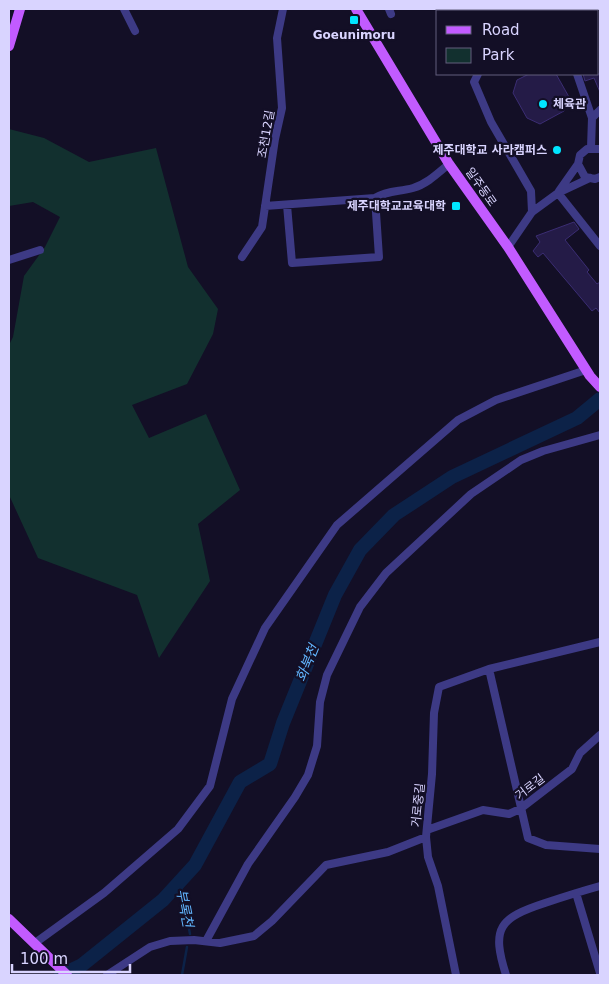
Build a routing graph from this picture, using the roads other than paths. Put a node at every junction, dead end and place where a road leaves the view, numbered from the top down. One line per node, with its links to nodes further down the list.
1 (20, 9): 6 (main road)
2 (124, 9): 5 (street)
3 (283, 9): 20 (street, 조천12길)
4 (356, 9): 13 (main road, 일주동로)
5 (135, 31)
6 (9, 46)
7 (478, 75): 21 (street)
8 (577, 75): 10 (street)
9 (600, 110): 10 (street)
10 (592, 118): 11 (street)
11 (591, 148): 12 (street); 14 (street)
12 (600, 149)
13 (449, 164): 18 (street); 23 (main road, 일주동로)
14 (578, 164): 16 (street); 17 (street)
15 (600, 177): 16 (street)
16 (590, 178): 17 (street)
17 (558, 193): 21 (street); 22 (street)
18 (375, 198): 19 (street); 19 (street)
19 (287, 204): 20 (street)
20 (265, 206): 25 (street, 조천12길)
21 (532, 212): 23 (street)
22 (600, 246)
23 (508, 247): 27 (main road, 일주동로)
24 (40, 250): 26 (street)
25 (242, 257)
26 (9, 260)
27 (588, 373): 28 (main road, 일주동로); 40 (street)
28 (600, 387)
29 (600, 435): 39 (street)
30 (600, 642): 31 (street, 거로중길)
31 (490, 669): 33 (street); 34 (street, 거로중길)
32 (600, 735): 33 (street, 거로길)
33 (520, 809): 34 (street, 거로길); 35 (street)
34 (426, 834): 39 (street, 거로길); 44 (street, 거로중길)
35 (600, 849)
36 (600, 886): 37 (street)
37 (576, 893): 41 (street); 45 (street)
38 (9, 919): 40 (main road)
39 (206, 941): 43 (street, 거로길)
40 (38, 947): 42 (main road)
41 (600, 973)
42 (67, 975)
43 (107, 975)
44 (456, 975)
45 (506, 975)

